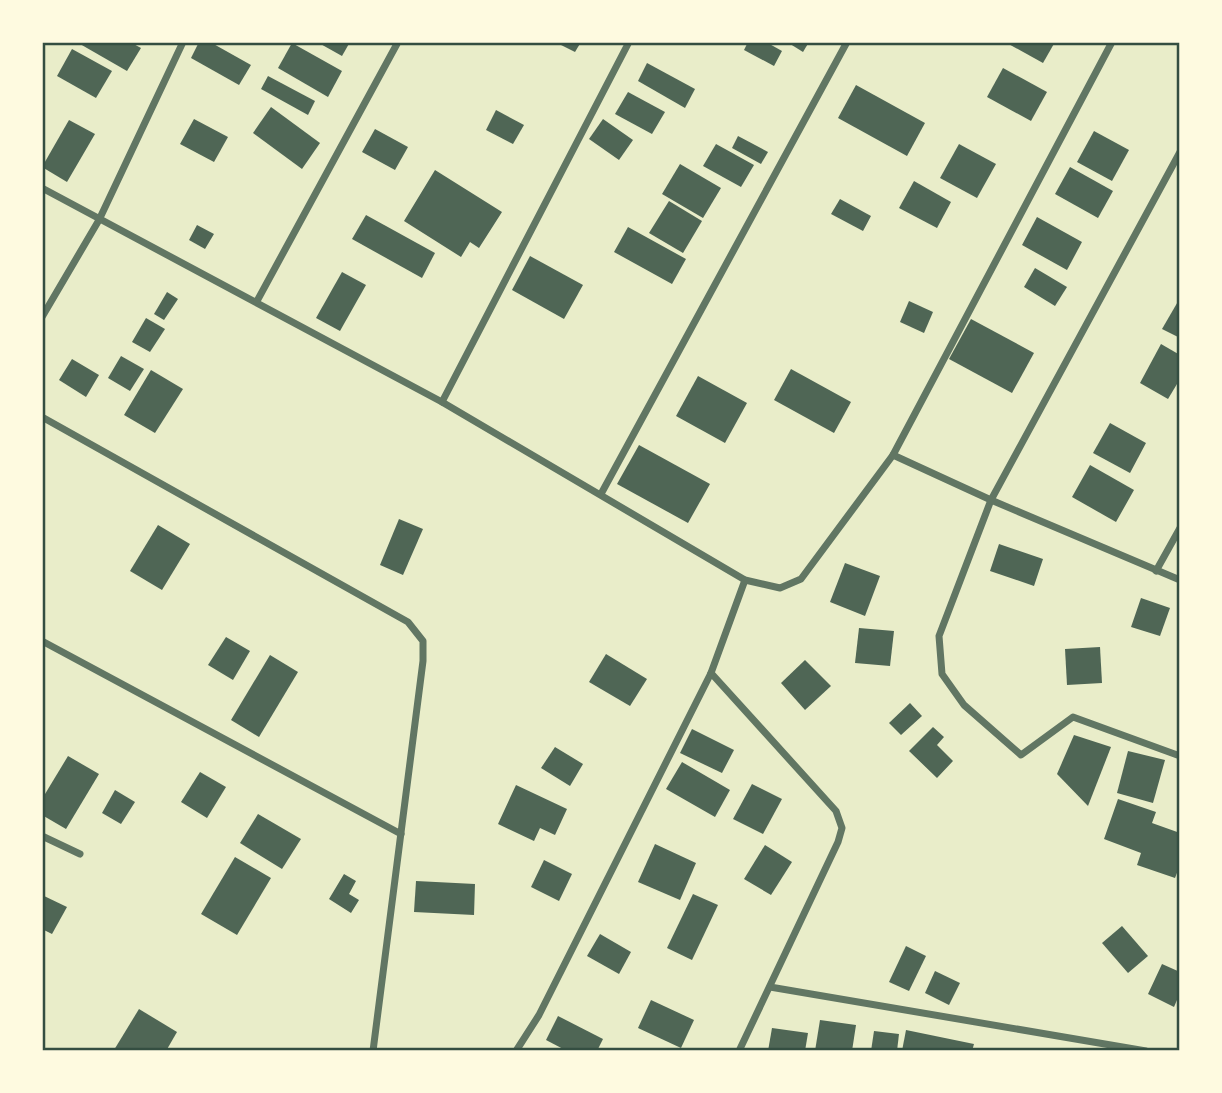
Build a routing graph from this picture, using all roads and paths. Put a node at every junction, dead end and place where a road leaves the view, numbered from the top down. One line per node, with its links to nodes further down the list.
1 (183, 42): 8 (street)
2 (398, 42): 9 (street)
3 (629, 42): 11 (street)
4 (847, 42): 14 (street)
5 (1112, 42): 13 (street)
6 (1180, 152): 15 (street)
7 (42, 188): 8 (street)
8 (99, 220): 9 (street); 10 (street)
9 (257, 301): 11 (street)
10 (42, 317)
11 (442, 402): 14 (street)
12 (42, 417): 23 (street)
13 (893, 455): 15 (street); 18 (street)
14 (601, 494): 18 (street)
15 (991, 500): 17 (street); 22 (street)
16 (1180, 527): 17 (street)
17 (1156, 571): 19 (street)
18 (745, 580): 21 (street)
19 (1180, 580)
20 (42, 641): 23 (street)
21 (711, 673): 26 (street); 28 (street)
22 (1180, 756)
23 (401, 834): 27 (street)
24 (42, 836): 25 (street)
25 (80, 854)
26 (770, 987): 29 (street); 30 (street)
27 (373, 1051)
28 (516, 1051)
29 (739, 1051)
30 (1146, 1051)

